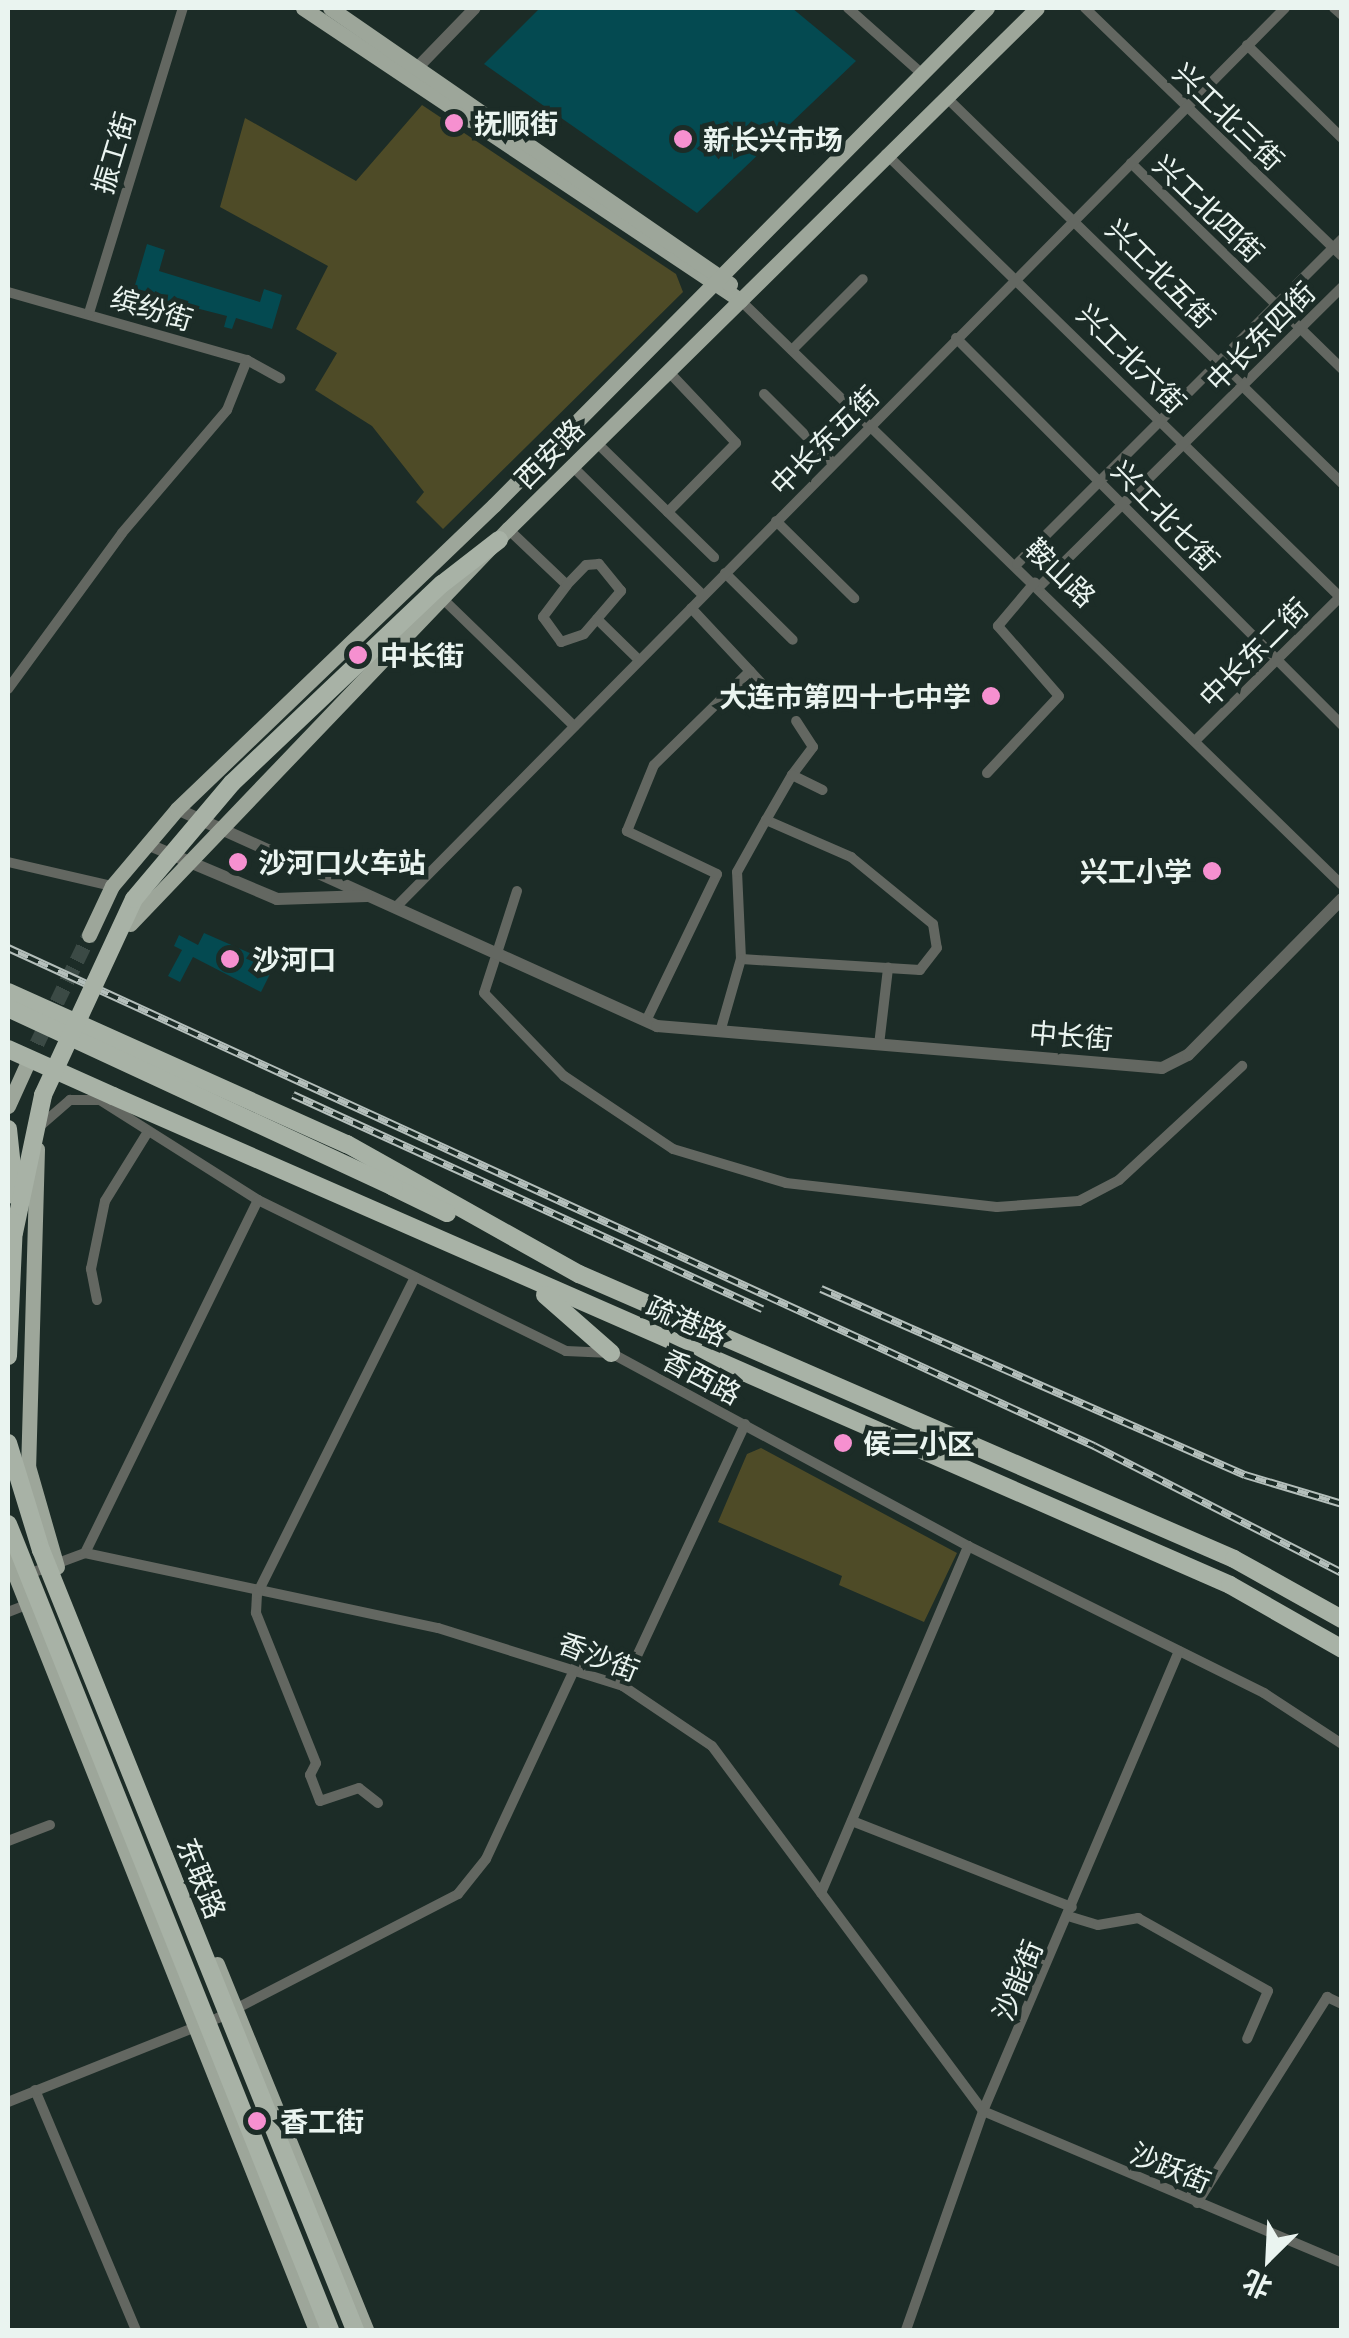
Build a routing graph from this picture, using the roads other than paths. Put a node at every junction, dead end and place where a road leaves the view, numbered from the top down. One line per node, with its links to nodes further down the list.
1 (183, 8): 29 (street, 振工街)
2 (303, 8): 24 (main road, 鞍山路)
3 (330, 8): 13 (main road, 鞍山路)
4 (475, 8): 13 (street)
5 (848, 8): 14 (street)
6 (986, 8): 14 (main road, 西安路)
7 (1037, 8): 15 (main road, 西安路)
8 (1084, 8): 16 (street, 兴工北三街)
9 (1285, 8): 12 (street, 中长东五街)
10 (1334, 8): 11 (street)
11 (1342, 15)
12 (1248, 45): 16 (street, 中长东五街); 17 (street)
13 (416, 68): 24 (main road, 鞍山路)
14 (922, 74): 24 (main road, 西安路)
15 (946, 98): 18 (main road, 西安路); 20 (street, 兴工北五街)
16 (1186, 106): 19 (street, 中长东五街); 21 (street, 兴工北三街)
17 (1342, 138)
18 (886, 154): 22 (street, 兴工北六街); 27 (main road, 西安路)
19 (1130, 163): 20 (street, 中长东五街); 28 (street, 兴工北四街)
20 (1074, 220): 22 (street, 中长东五街); 34 (street, 兴工北五街)
21 (1339, 247): 28 (street, 中长东四街)
22 (1017, 277): 31 (street, 中长东五街); 40 (street, 兴工北六街)
23 (863, 279): 32 (street)
24 (720, 282): 27 (main road, 鞍山路); 76 (main road, 西安路)
25 (1342, 287): 30 (street, 中长东四街)
26 (8, 292): 29 (street, 缤纷街)
27 (740, 300): 32 (street, 鞍山路); 36 (main road, 西安路)
28 (1275, 303): 30 (street, 兴工北四街); 34 (street, 中长东四街)
29 (89, 313): 33 (street, 缤纷街)
30 (1301, 328): 35 (street, 兴工北四街); 38 (street, 中长东四街)
31 (956, 338): 41 (street, 中长东五街); 46 (street, 兴工北七街)
32 (792, 350): 41 (street, 鞍山路)
33 (247, 360): 37 (street, 缤纷街); 68 (street)
34 (1217, 360): 38 (street, 兴工北五街); 40 (street, 中长东四街)
35 (1342, 369)
36 (668, 371): 42 (main road, 西安路); 49 (street)
37 (280, 378)
38 (1242, 386): 43 (street, 中长东四街); 47 (street, 兴工北五街)
39 (764, 394): 44 (street)
40 (1161, 418): 43 (street, 兴工北六街); 46 (street, 中长东四街)
41 (873, 422): 44 (street, 中长东五街); 53 (street, 鞍山路)
42 (596, 442): 45 (main road, 西安路); 49 (street)
43 (1185, 442): 48 (street, 中长东四街); 59 (street, 兴工北六街)
44 (833, 463): 50 (street, 中长东五街)
45 (572, 466): 51 (main road, 西安路); 58 (street)
46 (1100, 479): 48 (street, 兴工北七街); 53 (street, 中长东四街)
47 (1342, 483)
48 (1124, 502): 55 (street, 中长东四街); 65 (street, 兴工北七街)
49 (668, 512): 52 (street)
50 (776, 520): 54 (street, 中长东五街); 60 (street)
51 (503, 534): 56 (street); 57 (highway)
52 (714, 556)
53 (1016, 564): 55 (street, 鞍山路)
54 (725, 573): 58 (street, 中长东五街); 63 (street)
55 (1037, 584): 72 (street, 鞍山路); 73 (street, 中长东四街)
56 (567, 585): 62 (street); 62 (street)
57 (444, 592): 71 (street); 78 (main road); 110 (highway, bridge)
58 (703, 595): 61 (street, 中长东五街)
59 (1341, 597): 65 (street, 中长东二街)
60 (854, 598)
61 (690, 608): 64 (street, 中长东五街); 66 (street)
62 (598, 618): 64 (street)
63 (793, 640)
64 (639, 660): 71 (street, 中长东五街)
65 (1276, 660): 70 (street, 兴工北七街); 72 (street, 中长东二街)
66 (750, 671): 67 (street); 97 (street)
67 (766, 688)
68 (8, 689)
69 (796, 721): 74 (street)
70 (1342, 725)
71 (574, 726): 89 (street, 中长东五街)
72 (1196, 740): 84 (street, 鞍山路)
73 (987, 773)
74 (792, 775): 75 (street); 77 (street)
75 (823, 790)
76 (177, 808): 78 (street, 中长街); 79 (main road, 西安路)
77 (766, 820): 93 (street); 94 (street)
78 (220, 828): 80 (main road); 87 (street, 中长街)
79 (146, 844): 80 (street); 85 (main road, 西安路)
80 (187, 861): 82 (street); 83 (main road)
81 (8, 862): 85 (street)
82 (208, 870): 83 (street); 87 (street)
83 (170, 876): 91 (main road)
84 (1342, 885)
85 (112, 886): 90 (main road, 西安路)
86 (516, 891): 92 (street)
87 (370, 896): 89 (street, 中长街)
88 (1342, 900): 99 (street, 中长街)
89 (396, 907): 92 (street, 中长街)
90 (88, 936)
91 (116, 951)
92 (494, 953): 97 (street, 中长街); 103 (street)
93 (741, 959): 94 (street); 98 (street)
94 (888, 968): 99 (street)
95 (8, 992): 111 (highway)
96 (8, 1008): 111 (highway, bridge)
97 (646, 1021): 98 (street, 中长街)
98 (720, 1032): 99 (street, 中长街)
99 (880, 1045)
100 (8, 1048): 113 (highway, 疏港路, bridge)
101 (8, 1058): 102 (street)
102 (27, 1064): 105 (main road)
103 (1242, 1066)
104 (57, 1082): 106 (main road)
105 (8, 1106)
106 (40, 1126): 108 (street, 香西路); 120 (main road)
107 (8, 1129): 110 (highway, bridge)
108 (146, 1135): 109 (street, 香西路); 114 (street)
109 (258, 1200): 112 (street, 香西路); 123 (street)
110 (14, 1233): 116 (highway, bridge)
111 (579, 1274): 130 (highway)
112 (415, 1277): 115 (street, 香西路); 127 (street)
113 (530, 1282): 115 (highway); 131 (highway, 疏港路)
114 (97, 1300)
115 (611, 1352): 117 (street, 香西路)
116 (8, 1356)
117 (745, 1424): 122 (street, 香西路); 134 (street)
118 (8, 1443): 154 (highway, 东联路, bridge)
119 (8, 1472): 120 (street)
120 (34, 1502): 125 (main road)
121 (8, 1524): 153 (highway, 东联路, bridge)
122 (968, 1546): 132 (street, 香西路); 137 (street)
123 (85, 1552): 125 (street); 127 (street, 香沙街)
124 (8, 1557): 126 (main road)
125 (56, 1564): 126 (street); 143 (main road)
126 (16, 1578): 128 (main road)
127 (257, 1594): 133 (street, 香沙街); 136 (street)
128 (26, 1605): 129 (street); 144 (main road)
129 (8, 1612)
130 (1342, 1619)
131 (1342, 1649)
132 (1179, 1651): 135 (street, 香西路); 141 (street, 沙能街)
133 (576, 1666): 134 (street, 香沙街); 143 (street)
134 (623, 1686): 140 (street, 香沙街)
135 (1342, 1744)
136 (378, 1803)
137 (852, 1820): 140 (street); 141 (street)
138 (50, 1826): 139 (street)
139 (8, 1841)
140 (821, 1893): 148 (street, 香沙街)
141 (1070, 1911): 145 (street); 148 (street, 沙能街)
142 (1342, 2004): 149 (street)
143 (236, 2010): 144 (street); 155 (main road)
144 (195, 2028): 146 (street); 152 (main road)
145 (1247, 2039)
146 (36, 2090): 147 (street); 151 (street)
147 (8, 2102)
148 (983, 2112): 149 (street, 沙跃街); 156 (street, 沙能街)
149 (1197, 2203): 150 (street, 沙跃街)
150 (1342, 2263)
151 (136, 2330)
152 (316, 2330)
153 (330, 2330)
154 (355, 2330)
155 (366, 2330)
156 (906, 2330)

